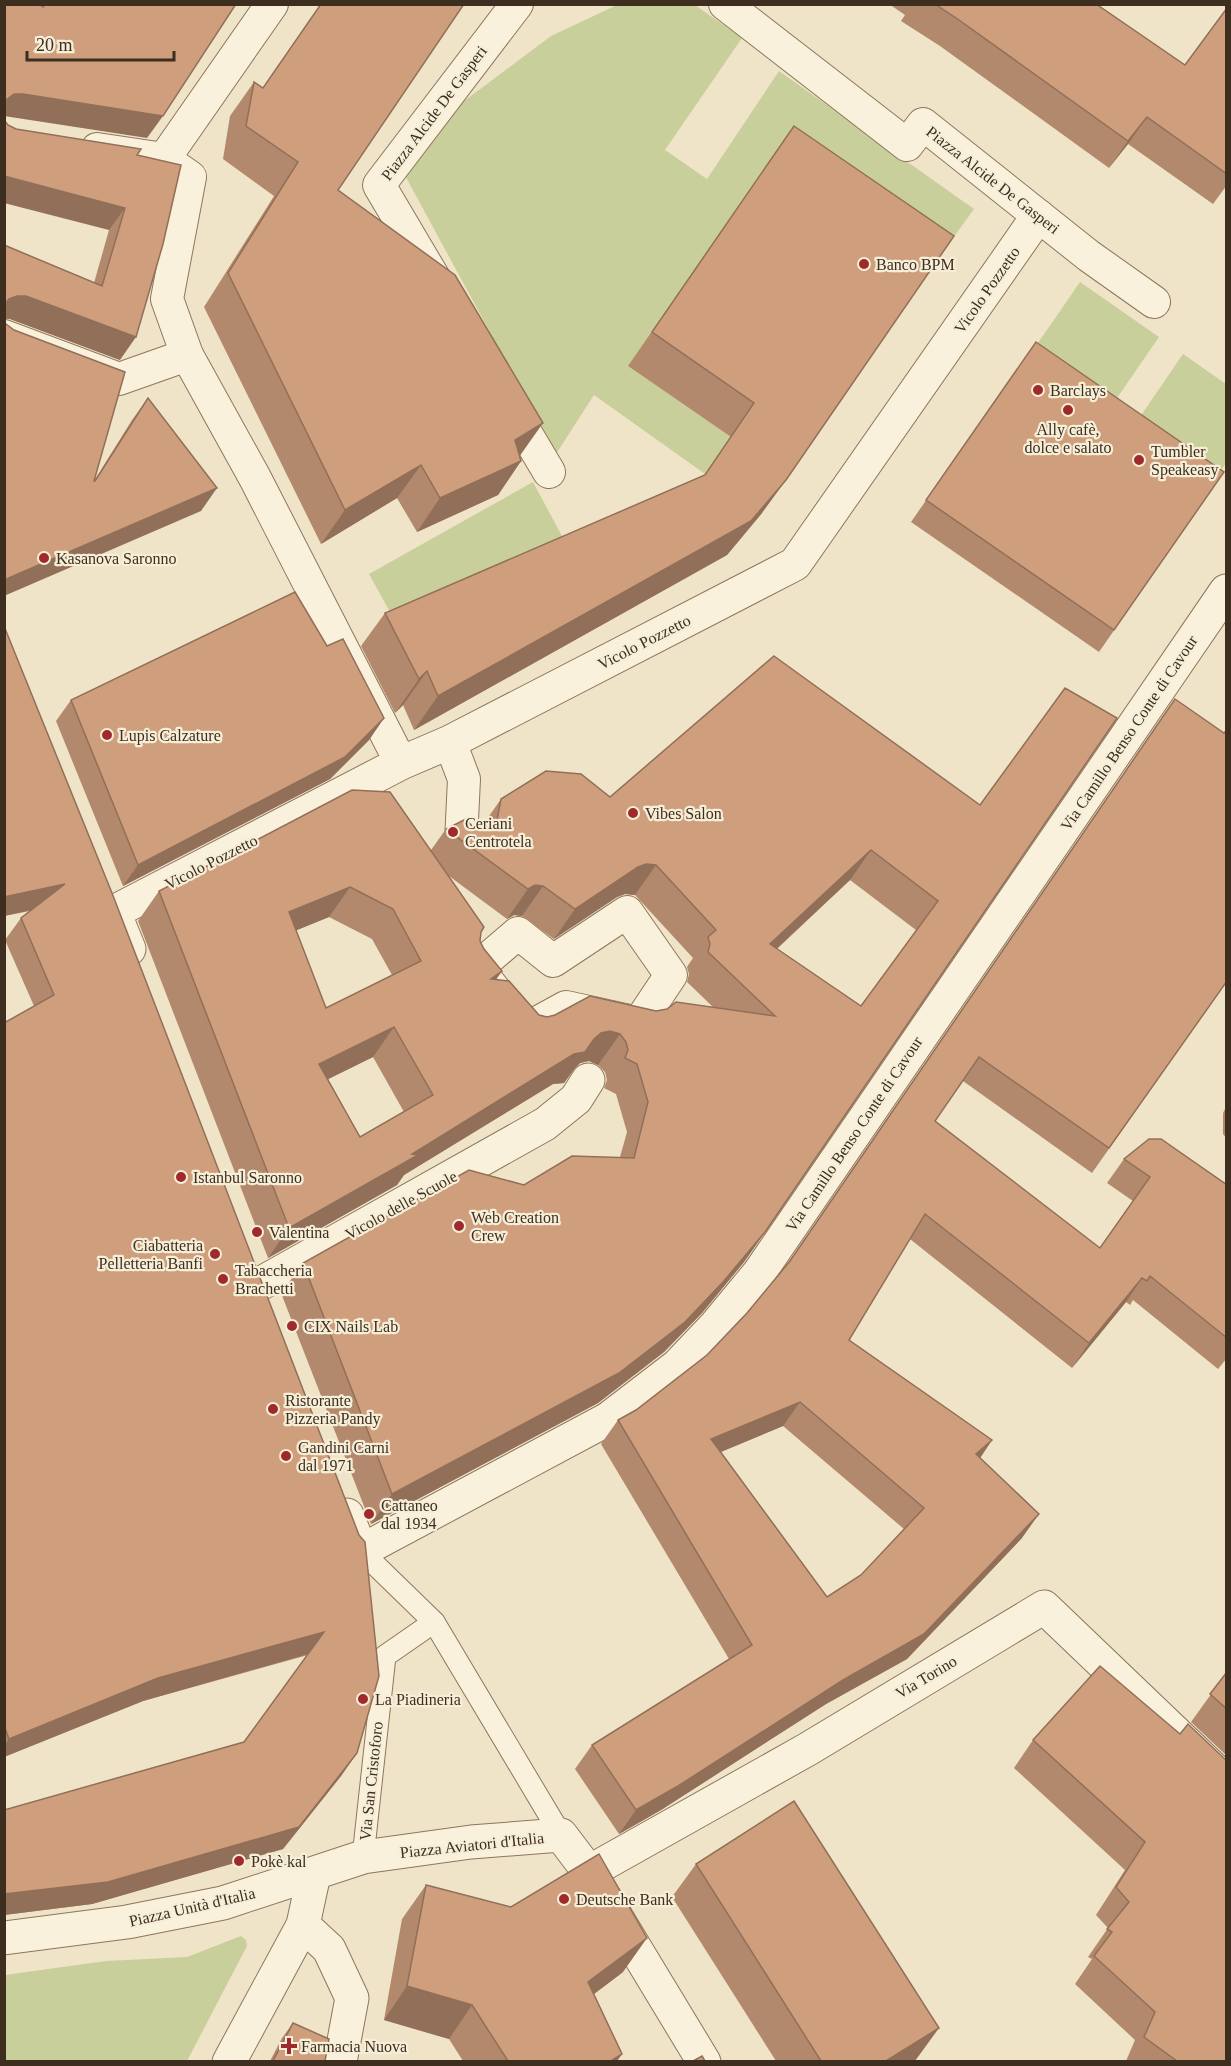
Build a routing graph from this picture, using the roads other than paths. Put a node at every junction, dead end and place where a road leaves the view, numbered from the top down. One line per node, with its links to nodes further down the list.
1 (272, 4): 5 (street)
2 (517, 4): 8 (street, Piazza Alcide De Gasperi)
3 (725, 4): 6 (street, Piazza Alcide De Gasperi)
4 (65, 144): 5 (street)
5 (164, 159): 10 (street)
6 (1038, 216): 7 (street, Piazza Alcide De Gasperi); 14 (street, Vicolo Pozzetto)
7 (1154, 302)
8 (452, 308)
9 (4, 336): 10 (street)
10 (187, 355): 15 (street)
11 (495, 380): 12 (street)
12 (549, 472)
13 (1227, 591): 23 (street, Via Camillo Benso Conte di Cavour)
14 (450, 742): 15 (street, Vicolo Pozzetto); 16 (street)
15 (401, 763): 18 (street, Vicolo Pozzetto)
16 (460, 841)
17 (515, 927): 19 (street); 19 (street); 19 (street)
18 (140, 978)
19 (570, 1014)
20 (588, 1080): 21 (street, Vicolo delle Scuole)
21 (245, 1252)
22 (335, 1485): 23 (street)
23 (361, 1551): 24 (lane)
24 (434, 1622): 26 (lane); 27 (lane, Via San Cristoforo)
25 (1227, 1781): 28 (street, Via Torino)
26 (561, 1835): 27 (street, Piazza Aviatori d'Italia); 28 (street)
27 (363, 1857): 29 (street, Piazza Aviatori d'Italia)
28 (589, 1872): 34 (street)
29 (314, 1875): 30 (street); 31 (street, Piazza Unità d'Italia)
30 (303, 1925): 32 (street); 33 (street)
31 (4, 1938)
32 (230, 2061)
33 (340, 2061)
34 (704, 2061)

